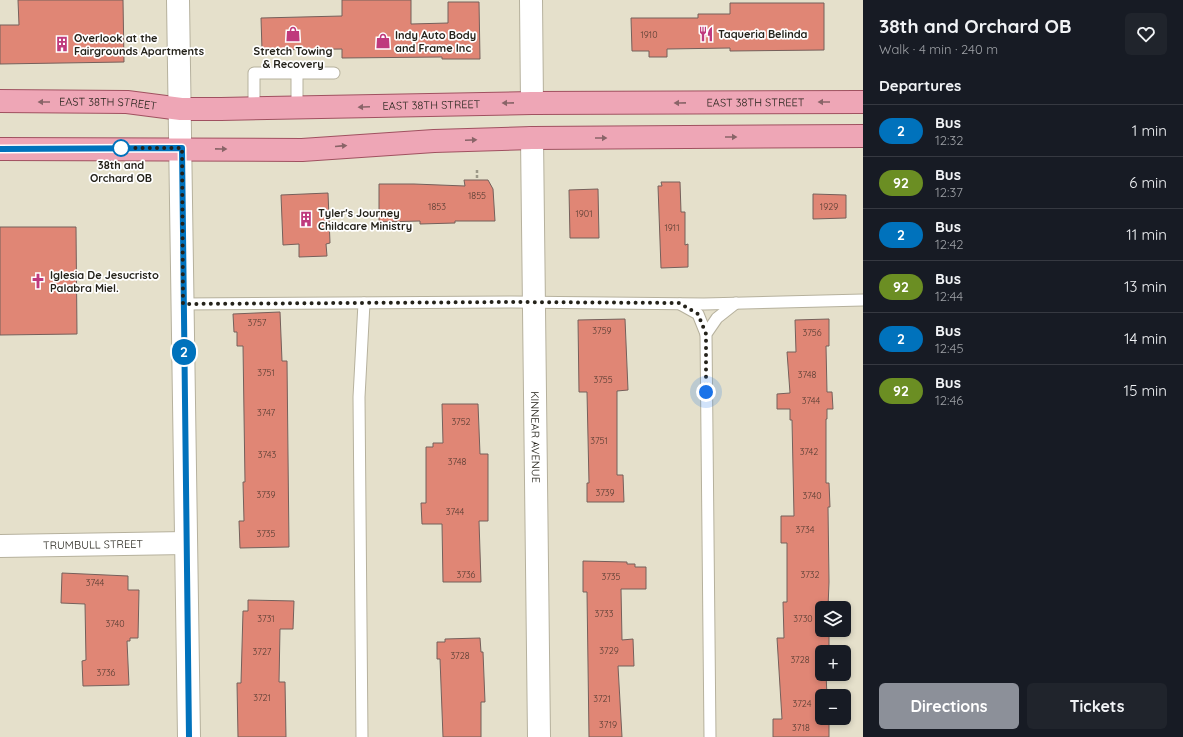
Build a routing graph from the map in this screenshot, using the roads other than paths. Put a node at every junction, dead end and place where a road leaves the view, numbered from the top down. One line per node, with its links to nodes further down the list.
1 (178, 0): 9 (street)
2 (531, 0): 7 (street)
3 (296, 73): 4 (lane); 8 (lane); 10 (lane)
4 (334, 73)
5 (0, 101): 9 (main road, EAST 38TH STREET, one-way to 5)
6 (863, 102): 7 (main road, EAST 38TH STREET, one-way to 7)
7 (532, 103): 8 (main road, EAST 38TH STREET, one-way to 8)
8 (296, 108): 10 (main road, EAST 38TH STREET)
9 (181, 109): 10 (main road, EAST 38TH STREET); 13 (street)
10 (254, 109)
11 (863, 136): 12 (main road, one-way to 11)
12 (532, 138): 13 (main road, one-way to 12); 16 (street, KINNEAR AVENUE)
13 (182, 148): 14 (main road); 20 (street)
14 (0, 149)
15 (863, 300): 19 (lane)
16 (534, 302): 17 (lane); 18 (lane); 26 (street, KINNEAR AVENUE)
17 (364, 303): 20 (lane); 25 (lane)
18 (679, 303): 19 (lane); 21 (lane)
19 (736, 303): 21 (lane)
20 (183, 304): 22 (street)
21 (706, 334): 27 (lane)
22 (186, 543): 23 (street, TRUMBULL STREET); 24 (street)
23 (0, 546)
24 (189, 737)
25 (362, 737)
26 (539, 737)
27 (710, 737)

